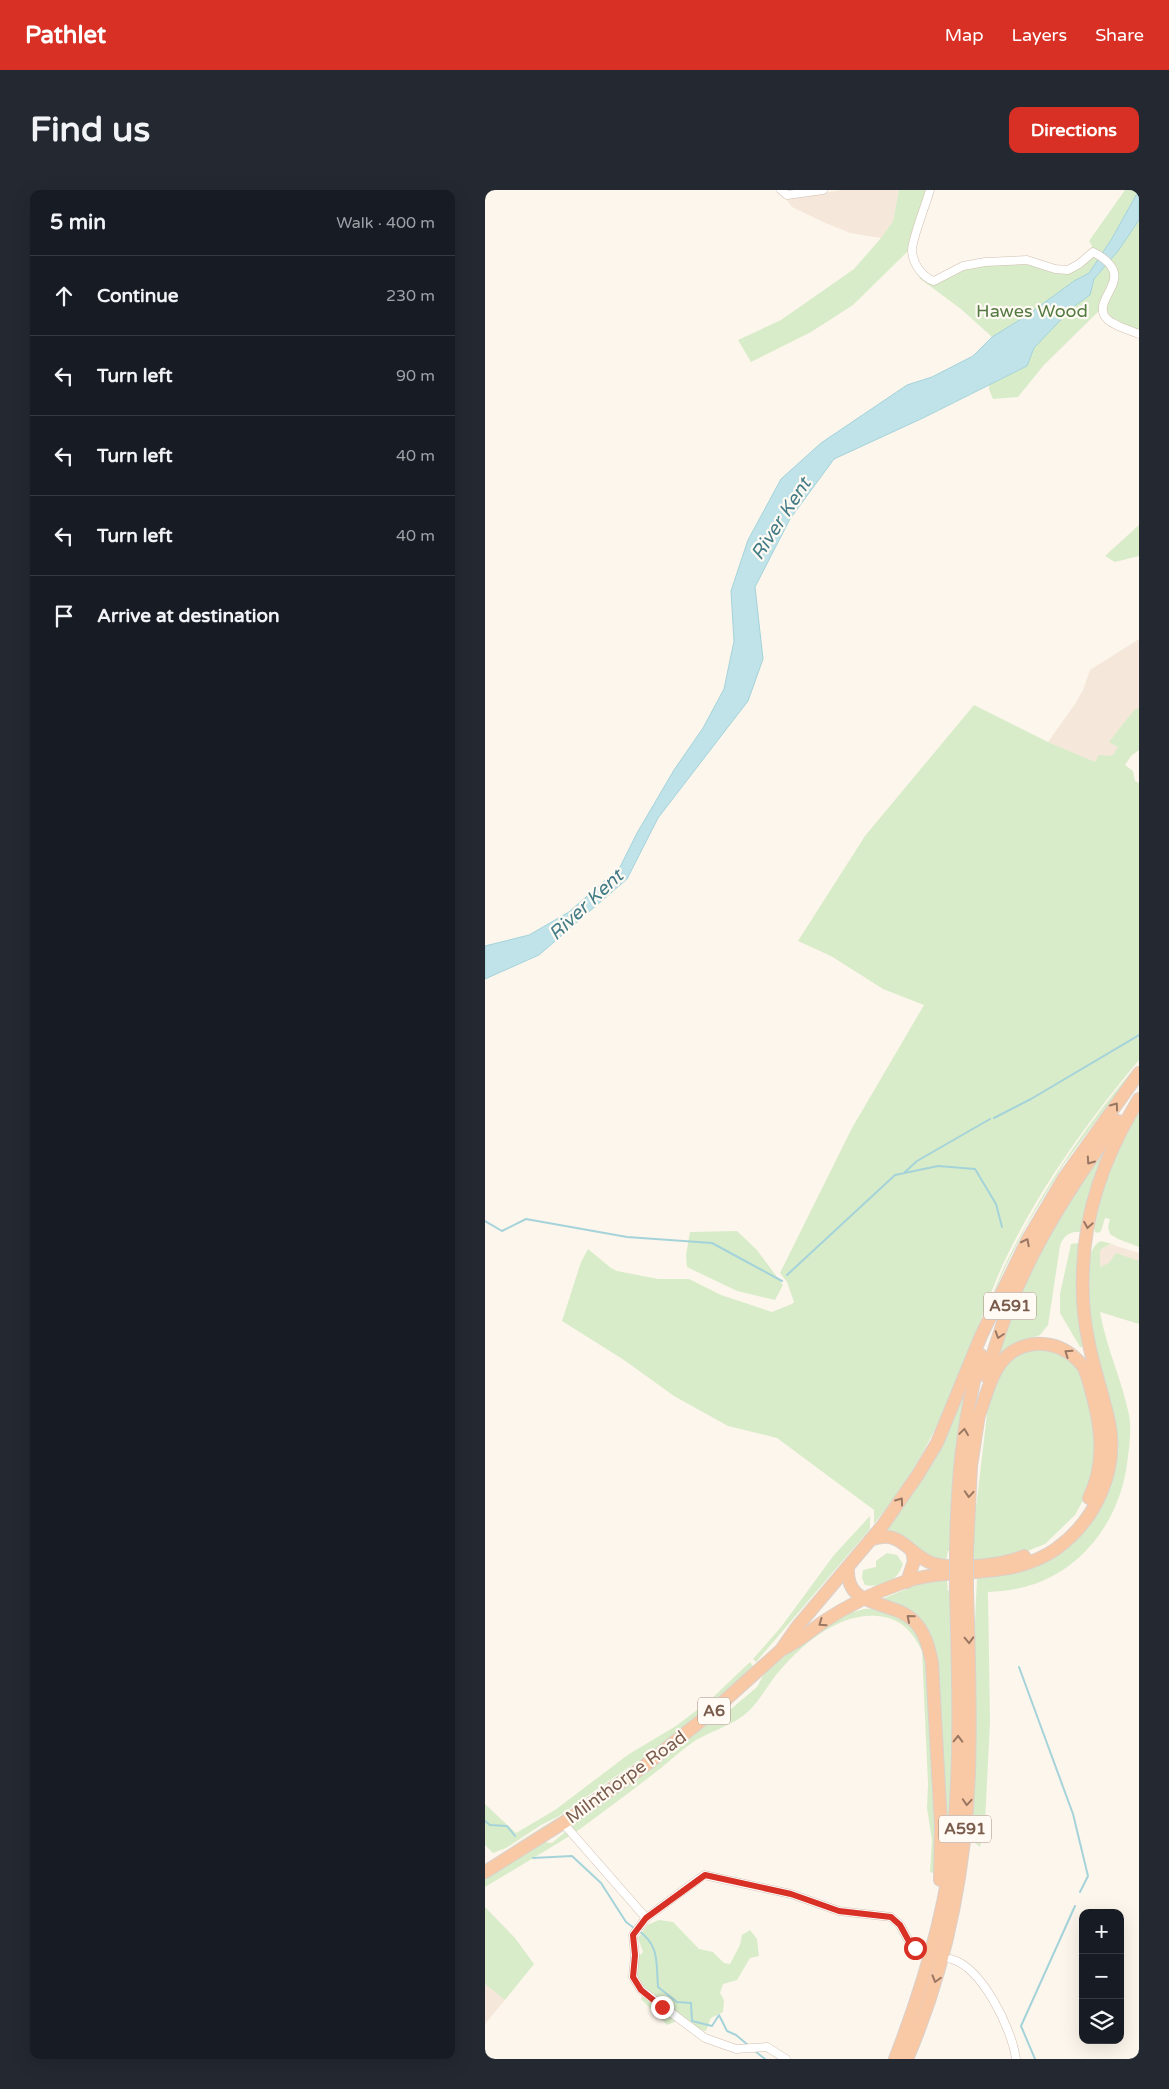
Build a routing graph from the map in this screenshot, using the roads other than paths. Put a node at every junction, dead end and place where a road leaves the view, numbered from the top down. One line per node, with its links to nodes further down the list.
1 (781, 190): 2 (street)
2 (823, 190)
3 (930, 190): 4 (street)
4 (1139, 334)
5 (1139, 1073): 8 (highway, A591, one-way to 5)
6 (1139, 1093): 9 (highway, A591, one-way to 9)
7 (1139, 1100): 14 (highway, one-way to 14)
8 (1005, 1286): 10 (highway, one-way to 8); 11 (highway, A591, one-way to 8)
9 (977, 1421): 11 (highway, A591, one-way to 11); 12 (highway, one-way to 9)
10 (870, 1540): 12 (highway); 13 (highway)
11 (961, 1550): 15 (highway, A591, bridge)
12 (912, 1551): 14 (highway)
13 (848, 1567): 16 (highway); 17 (highway, Milnthorpe Road / A6)
14 (907, 1582): 16 (highway)
15 (961, 1591): 20 (highway, A591, one-way to 15); 26 (highway, A591, one-way to 26)
16 (864, 1599): 17 (highway, Milnthorpe Road / A6, one-way to 17); 20 (highway, one-way to 16)
17 (781, 1650): 18 (highway, Milnthorpe Road / A6)
18 (563, 1823): 19 (highway, Milnthorpe Road / A6); 21 (street)
19 (485, 1872)
20 (941, 1905): 25 (highway, A591)
21 (644, 1920): 22 (street); 24 (street)
22 (922, 1951)
23 (951, 1959): 27 (street)
24 (786, 2059)
25 (895, 2059)
26 (907, 2059)
27 (1016, 2059)

